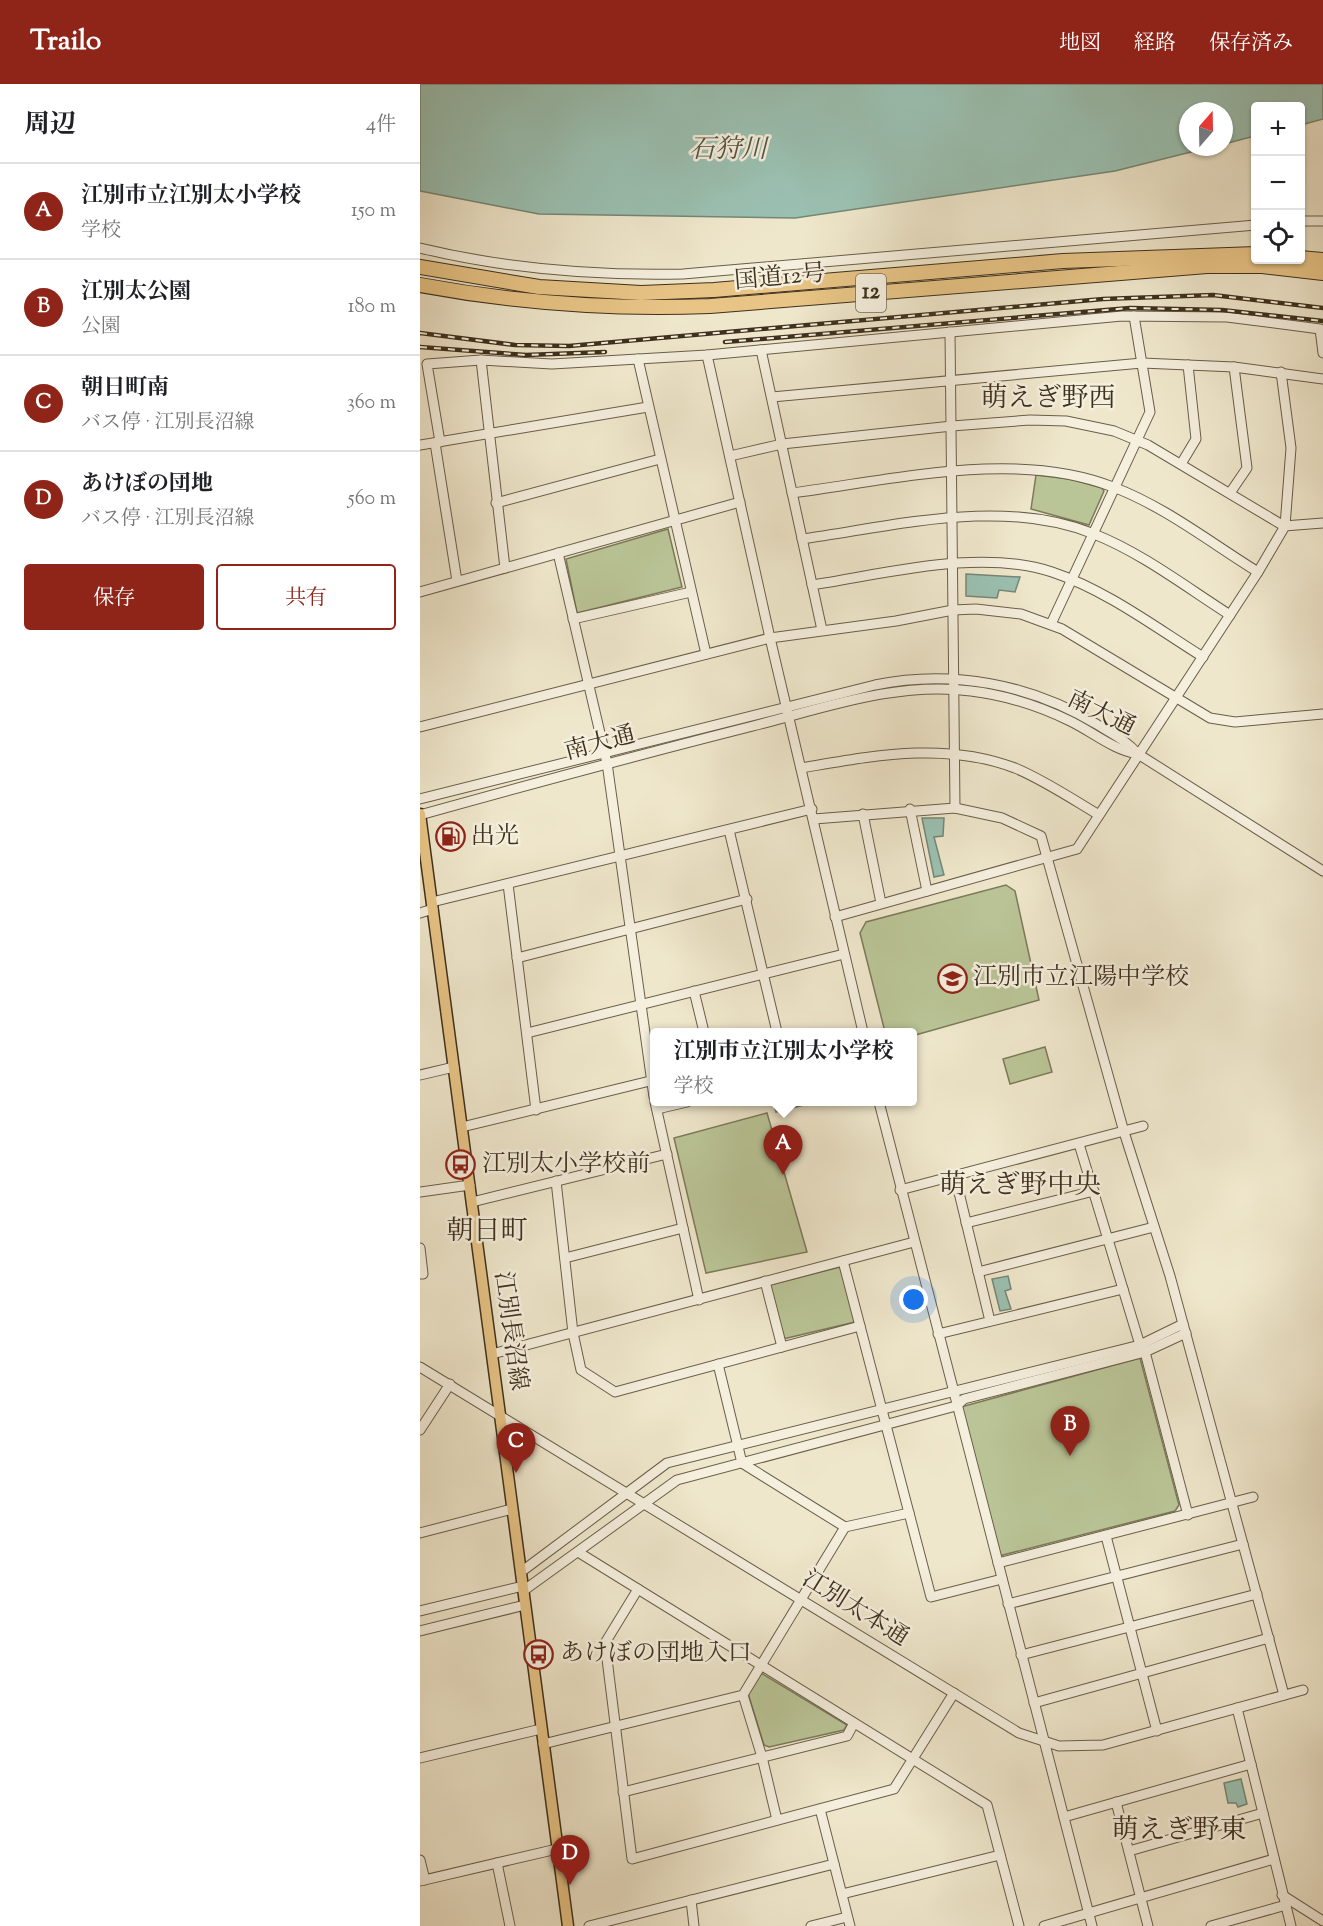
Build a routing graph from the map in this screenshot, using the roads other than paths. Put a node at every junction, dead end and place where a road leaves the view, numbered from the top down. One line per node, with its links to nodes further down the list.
1 (1305, 221): 2 (street)
2 (1323, 221)
3 (1251, 225): 4 (street)
4 (420, 248)
5 (1251, 252): 8 (highway, 国道12号 / 12)
6 (1305, 258): 7 (highway)
7 (1323, 260)
8 (420, 267)
9 (1323, 273): 10 (highway, 国道12号 / 12)
10 (420, 285)
11 (1134, 316): 12 (street); 14 (street); 18 (street)
12 (950, 332): 13 (street); 23 (street)
13 (761, 350): 15 (street); 24 (street)
14 (1323, 353)
15 (707, 355): 16 (street); 32 (street)
16 (638, 359): 17 (street); 25 (street)
17 (481, 360): 27 (street); 29 (street)
18 (1142, 363): 19 (street); 23 (street); 28 (street)
19 (1188, 365): 20 (street); 34 (street)
20 (1234, 367): 21 (street); 38 (street)
21 (1281, 372): 22 (street); 44 (street)
22 (1323, 379)
23 (951, 380): 24 (street); 26 (street)
24 (771, 397): 30 (street)
25 (648, 408): 27 (street); 33 (street)
26 (952, 426): 28 (street); 30 (street); 35 (street)
27 (488, 434): 29 (street); 40 (street)
28 (1136, 440): 34 (street); 36 (street)
29 (438, 442): 31 (street); 52 (street)
30 (782, 444): 32 (street); 37 (street)
31 (420, 445)
32 (730, 456): 39 (street)
33 (660, 459): 40 (street); 42 (street)
34 (1181, 464): 38 (street)
35 (952, 472): 36 (street); 37 (street); 41 (street)
36 (1114, 487): 45 (street); 50 (street)
37 (792, 493): 46 (street)
38 (1230, 493): 44 (street)
39 (740, 502): 42 (street); 61 (street)
40 (496, 503): 49 (street)
41 (952, 518): 45 (street); 46 (street); 48 (street)
42 (675, 520): 47 (street); 55 (street)
43 (1323, 523): 44 (street)
44 (1285, 526): 50 (street)
45 (1092, 533): 51 (street); 57 (street)
46 (802, 538): 53 (street)
47 (558, 553): 49 (street); 58 (street)
48 (953, 564): 51 (street); 53 (street); 56 (street)
49 (505, 568): 52 (street)
50 (1258, 572): 57 (street)
51 (1071, 579): 59 (street); 63 (street)
52 (458, 581): 54 (street)
53 (812, 585): 60 (street)
54 (420, 591)
55 (692, 592): 58 (street); 62 (street)
56 (953, 610): 59 (street); 60 (street); 64 (street)
57 (1230, 615): 63 (street)
58 (573, 619): 65 (street)
59 (1051, 624): 67 (street)
60 (822, 630): 61 (street)
61 (770, 638): 62 (street); 68 (street)
62 (706, 654): 65 (street)
63 (1203, 657): 67 (street)
64 (953, 679): 66 (street); 68 (street, 南大通); 73 (street, 南大通)
65 (588, 684): 70 (street); 71 (street)
66 (953, 690): 68 (street, 南大通); 72 (street); 73 (street, 南大通)
67 (1175, 699): 69 (street); 73 (street)
68 (788, 712): 71 (street, 南大通); 74 (street, 南大通); 75 (street)
69 (1323, 714)
70 (420, 727)
71 (605, 753): 74 (street); 76 (street, 南大通)
72 (954, 754): 75 (street); 77 (street); 82 (street)
73 (1138, 754): 82 (street); 86 (street)
74 (607, 763): 79 (street, 南大通); 84 (street)
75 (801, 768): 80 (street)
76 (420, 799)
77 (955, 808): 78 (street); 85 (street)
78 (910, 809): 81 (street); 88 (street)
79 (420, 814): 91 (main road, 江別長沼線)
80 (813, 814): 81 (street); 83 (street); 93 (street)
81 (863, 814): 90 (street)
82 (1099, 816): 85 (street)
83 (729, 830): 84 (street); 89 (street)
84 (621, 856): 87 (street); 94 (street)
85 (1048, 857): 88 (street); 112 (street)
86 (1323, 871)
87 (508, 884): 91 (street); 96 (street)
88 (927, 891): 90 (street)
89 (747, 899): 94 (street); 97 (street)
90 (881, 903): 93 (street)
91 (433, 906): 92 (street); 104 (main road, 江別長沼線)
92 (420, 913)
93 (835, 917): 95 (street)
94 (631, 929): 96 (street); 99 (street)
95 (844, 954): 97 (street); 102 (street)
96 (517, 957): 103 (street)
97 (763, 974): 98 (street); 101 (street)
98 (694, 991): 99 (street); 100 (street)
99 (641, 1005): 103 (street); 106 (street)
100 (703, 1028)
101 (776, 1028)
102 (862, 1028)
103 (527, 1033): 109 (street)
104 (454, 1067): 105 (street); 111 (main road, 江別長沼線)
105 (420, 1075)
106 (650, 1081): 109 (street)
107 (656, 1106): 114 (street)
108 (880, 1106): 118 (street)
109 (536, 1110): 111 (street)
110 (1143, 1126): 112 (street)
111 (462, 1127): 117 (main road, 江別長沼線)
112 (1124, 1132): 113 (street); 123 (street)
113 (1079, 1144): 115 (street); 119 (street)
114 (667, 1154): 116 (street); 124 (street)
115 (955, 1176): 118 (street); 122 (street)
116 (556, 1181): 121 (street); 128 (street)
117 (470, 1185): 120 (street); 121 (main road, 江別長沼線)
118 (900, 1190): 126 (street)
119 (1094, 1191): 122 (street); 125 (street)
120 (420, 1192)
121 (472, 1202): 142 (main road, 江別長沼線)
122 (966, 1223): 130 (street)
123 (1154, 1227): 125 (street); 137 (street)
124 (683, 1228): 128 (street); 134 (street)
125 (1108, 1239): 130 (street); 133 (street)
126 (914, 1242): 129 (street); 139 (street)
127 (420, 1248): 131 (street)
128 (565, 1258): 138 (street)
129 (843, 1261): 132 (street); 136 (street)
130 (978, 1272): 135 (street)
131 (420, 1274)
132 (765, 1281): 134 (street); 140 (street)
133 (1123, 1288): 135 (street); 141 (street)
134 (699, 1300): 138 (street)
135 (990, 1321): 139 (street)
136 (860, 1326): 140 (street); 148 (street)
137 (1184, 1328): 141 (street); 156 (street)
138 (573, 1333): 142 (street); 143 (street)
139 (938, 1334): 146 (street)
140 (782, 1347): 143 (street)
141 (1142, 1348): 146 (street); 147 (street); 160 (street)
142 (492, 1354): 149 (main road, 江別長沼線)
143 (718, 1364): 152 (street)
144 (420, 1367): 145 (street, 江別太本通)
145 (450, 1384): 149 (street, 江別太本通); 151 (street)
146 (953, 1390): 147 (street); 148 (street)
147 (957, 1406): 150 (street); 166 (street)
148 (882, 1408): 150 (street); 152 (street)
149 (500, 1413): 154 (street, 江別太本通); 158 (main road, 江別長沼線)
150 (886, 1425): 153 (street); 159 (street)
151 (420, 1430)
152 (738, 1445): 153 (street); 154 (street)
153 (742, 1463): 157 (street); 161 (street)
154 (629, 1493): 157 (street, 江別太本通); 167 (street)
155 (1253, 1497): 156 (street)
156 (1232, 1502): 160 (street); 164 (street)
157 (646, 1503): 165 (street); 173 (street, 江別太本通)
158 (512, 1509): 162 (street); 167 (main road, 江別長沼線)
159 (909, 1513): 161 (street); 169 (street)
160 (1188, 1515): 163 (street)
161 (845, 1527): 173 (street)
162 (420, 1533)
163 (1106, 1536): 166 (street); 168 (street)
164 (1243, 1544): 168 (street); 172 (street)
165 (578, 1552): 170 (street); 171 (street)
166 (998, 1563): 169 (street)
167 (521, 1572): 170 (main road, 江別長沼線)
168 (1116, 1576): 174 (street); 177 (street)
169 (1002, 1579): 174 (street)
170 (523, 1588): 175 (main road, 江別長沼線); 176 (street)
171 (638, 1589): 181 (street); 190 (street)
172 (1257, 1594): 177 (street); 179 (street)
173 (802, 1599): 181 (street); 184 (street, 江別太本通)
174 (1008, 1604): 180 (street)
175 (525, 1605): 178 (street); 191 (main road, 江別長沼線)
176 (420, 1611)
177 (1130, 1628): 180 (street); 182 (street)
178 (420, 1631)
179 (1269, 1638): 182 (street); 186 (street)
180 (1022, 1655): 187 (street)
181 (761, 1665): 185 (street); 189 (street)
182 (1142, 1673): 187 (street); 192 (street)
183 (1303, 1690): 186 (street, 江別太本通)
184 (954, 1693): 193 (street, 江別太本通); 197 (street)
185 (743, 1695): 190 (street); 195 (street)
186 (1284, 1695): 188 (street, 江別太本通)
187 (1034, 1703): 193 (street)
188 (1237, 1708): 192 (street, 江別太本通); 198 (street)
189 (854, 1723): 195 (street); 197 (street)
190 (615, 1726): 194 (street); 199 (street)
191 (542, 1729): 194 (main road, 江別長沼線); 196 (street)
192 (1157, 1731): 193 (street, 江別太本通)
193 (1045, 1743): 203 (street)
194 (543, 1744): 205 (main road, 江別長沼線)
195 (762, 1757): 199 (street); 204 (street)
196 (420, 1758)
197 (913, 1759): 201 (street); 207 (street)
198 (1251, 1764): 200 (street); 202 (street)
199 (623, 1792): 204 (street)
200 (1116, 1802): 203 (street); 206 (street)
201 (820, 1809): 204 (street); 211 (street)
202 (1263, 1813): 206 (street); 208 (street)
203 (1064, 1817): 218 (street)
204 (777, 1820)
205 (557, 1849): 210 (street); 223 (main road, 江別長沼線)
206 (1129, 1851): 215 (street)
207 (1000, 1855): 213 (street); 228 (street)
208 (1274, 1859): 214 (street); 215 (street)
209 (420, 1860): 212 (street)
210 (497, 1863): 212 (street); 222 (street)
211 (834, 1864): 213 (street); 216 (street)
212 (422, 1880)
213 (842, 1894): 220 (street)
214 (1282, 1895): 217 (street); 221 (street)
215 (1141, 1899): 218 (street); 231 (street)
216 (691, 1900): 219 (street); 226 (street)
217 (1286, 1905): 232 (street); 233 (street)
218 (1089, 1914): 229 (street); 230 (street)
219 (633, 1915): 224 (street); 225 (street)
220 (849, 1921): 227 (street)
221 (1323, 1921)
222 (510, 1926)
223 (568, 1926)
224 (589, 1926)
225 (635, 1926)
226 (694, 1926)
227 (811, 1926)
228 (1019, 1926)
229 (1044, 1926)
230 (1092, 1926)
231 (1148, 1926)
232 (1211, 1926)
233 (1291, 1926)

